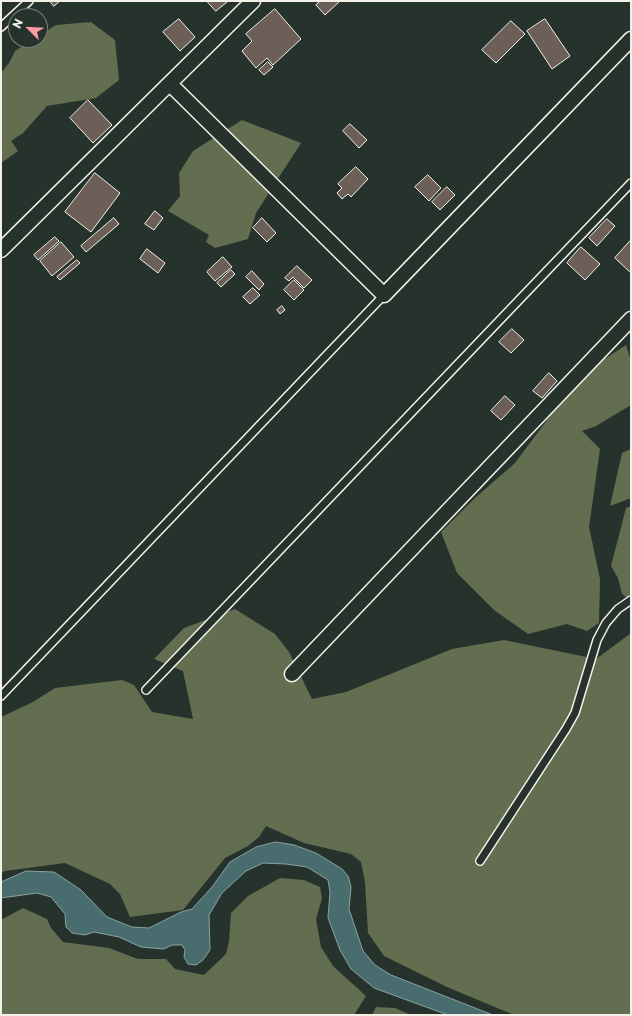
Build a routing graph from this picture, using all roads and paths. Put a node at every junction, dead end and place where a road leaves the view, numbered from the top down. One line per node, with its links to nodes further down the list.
1 (29, 1): 3 (lane)
2 (253, 1): 5 (street)
3 (1, 27)
4 (631, 39): 8 (street)
5 (170, 84): 7 (street); 8 (street)
6 (631, 183): 12 (lane)
7 (1, 250)
8 (384, 295): 13 (lane)
9 (631, 319): 11 (street)
10 (631, 600): 14 (lane)
11 (292, 674)
12 (146, 690)
13 (1, 696)
14 (480, 861)

